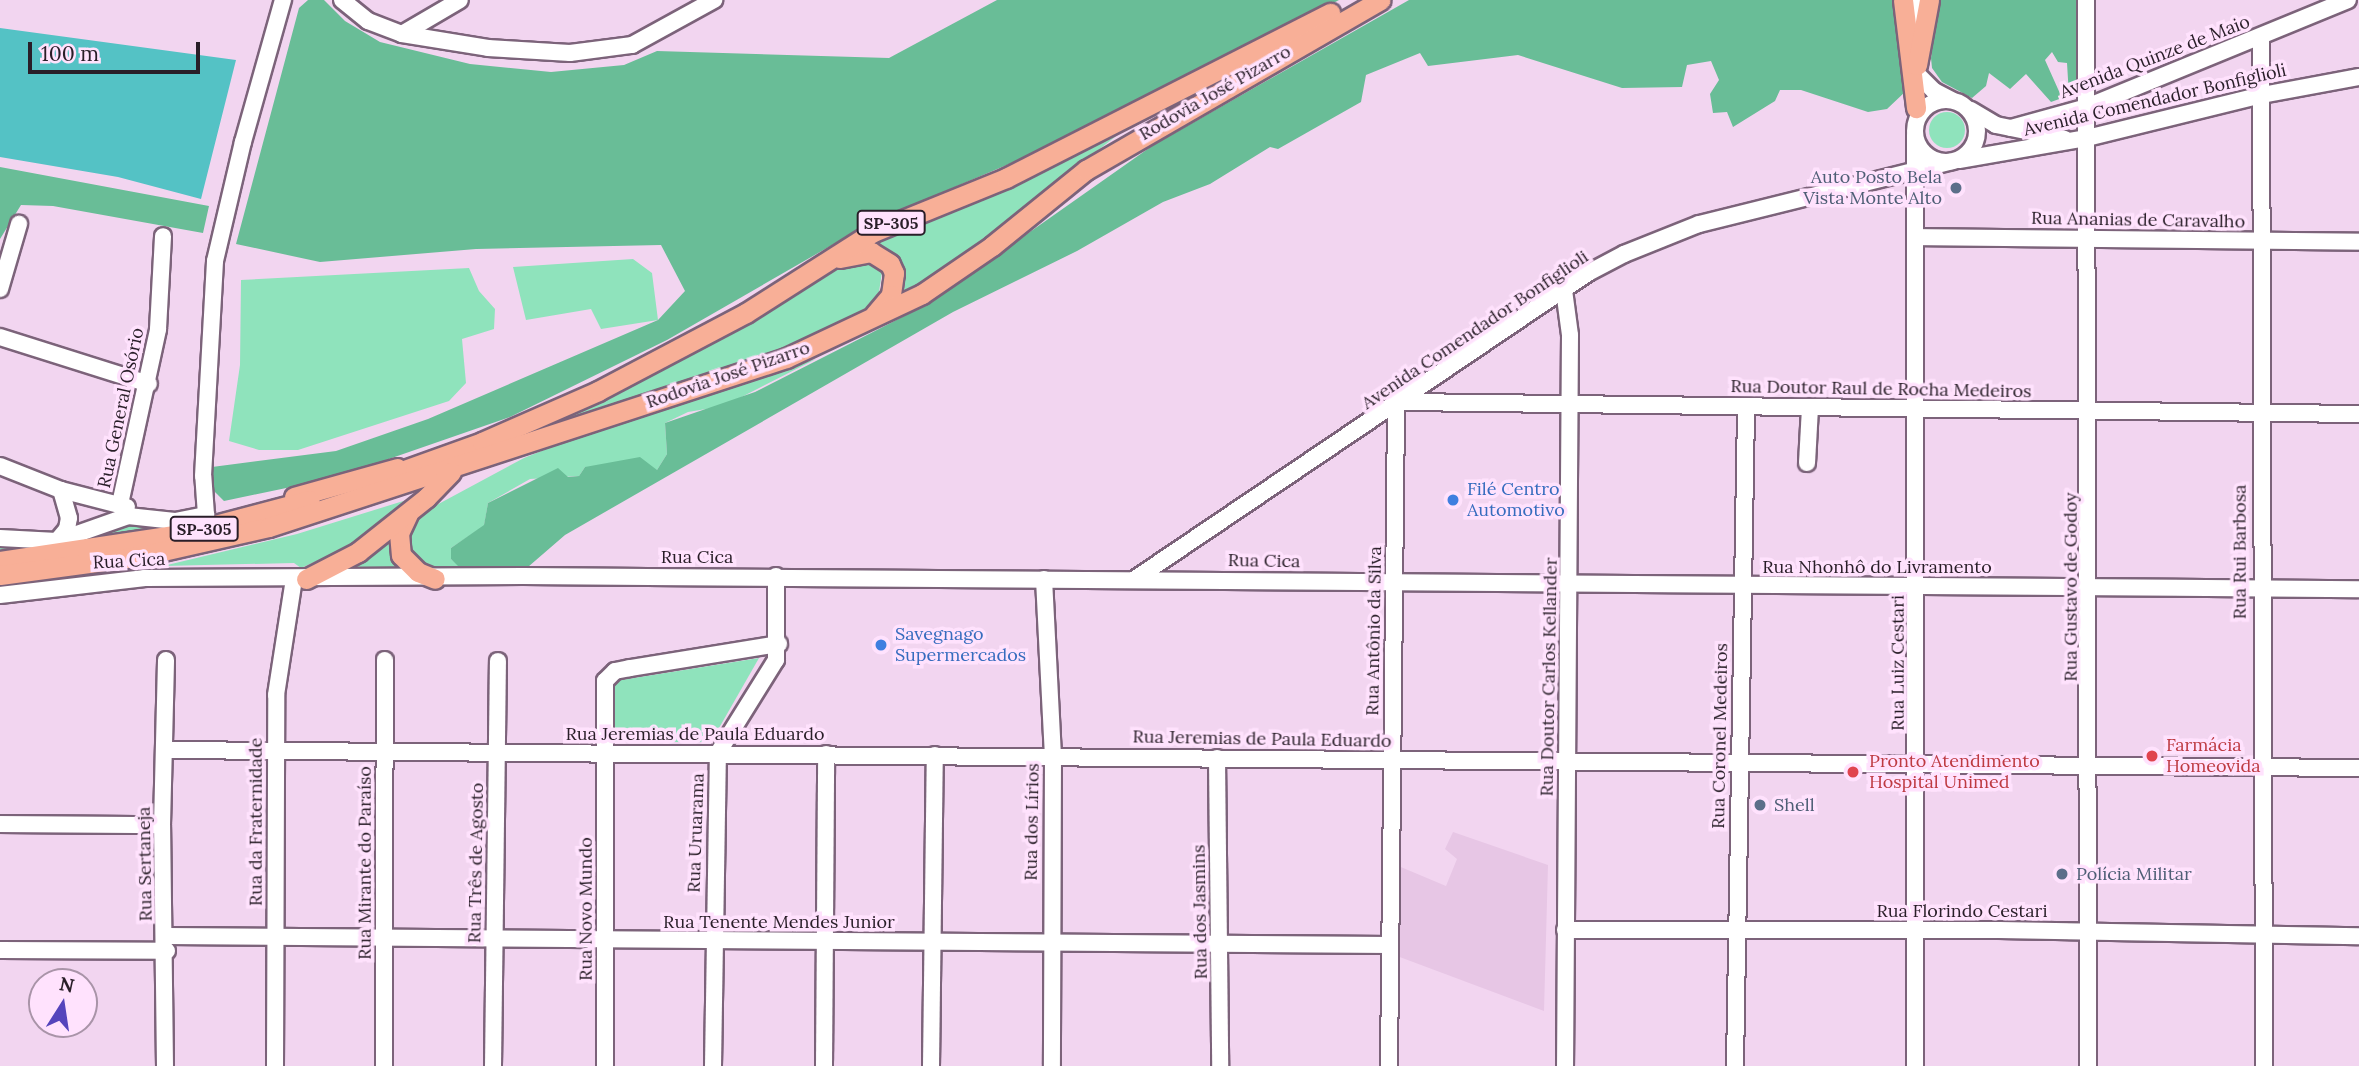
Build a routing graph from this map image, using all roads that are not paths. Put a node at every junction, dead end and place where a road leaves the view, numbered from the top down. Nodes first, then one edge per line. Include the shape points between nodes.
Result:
1 (283, 0) edge
2 (342, 0) edge
3 (460, 0) edge
4 (714, 0) edge
5 (1356, 0) edge
6 (1380, 0) edge
7 (1903, 0) edge
8 (1916, 0) edge
9 (1929, 0) edge
10 (2086, 0) edge
11 (2348, 0) edge
12 (402, 34) junction
13 (2260, 37) junction
14 (1917, 70) junction
15 (2359, 77) edge
16 (2262, 94) junction
17 (1961, 104) junction
18 (2087, 107) junction
19 (1916, 123) junction
20 (2011, 128) junction
21 (2081, 140) junction
22 (1954, 161) junction
23 (1914, 170) junction
24 (19, 224) dead end
25 (163, 236) dead end
26 (1916, 237) junction
27 (2088, 239) junction
28 (2260, 241) junction
29 (2359, 242) edge
30 (814, 267) junction
31 (0, 289) edge
32 (1563, 290) junction
33 (863, 326) junction
34 (0, 337) edge
35 (149, 384) junction
36 (1400, 404) junction
37 (1569, 404) junction
38 (1746, 407) junction
39 (1810, 408) junction
40 (1916, 409) junction
41 (2090, 411) junction
42 (2258, 413) junction
43 (2359, 414) edge
44 (482, 442) junction
45 (1807, 463) dead end
46 (0, 466) edge
47 (463, 466) junction
48 (61, 489) junction
49 (412, 509) junction
50 (119, 512) junction
51 (206, 515) junction
52 (0, 538) edge
53 (1190, 544) junction
54 (59, 547) junction
55 (0, 561) edge
56 (0, 575) edge
57 (776, 576) junction
58 (300, 579) junction
59 (435, 579) junction
60 (1044, 579) junction
61 (1135, 579) junction
62 (1156, 579) junction
63 (1395, 582) junction
64 (1570, 584) junction
65 (1742, 586) junction
66 (1918, 587) junction
67 (2090, 588) junction
68 (2260, 588) junction
69 (2359, 589) edge
70 (0, 595) edge
71 (779, 644) junction
72 (166, 660) dead end
73 (385, 660) dead end
74 (498, 661) dead end
75 (274, 749) junction
76 (164, 750) junction
77 (385, 750) junction
78 (496, 752) junction
79 (604, 752) junction
80 (718, 753) junction
81 (825, 754) junction
82 (935, 755) junction
83 (1053, 756) junction
84 (1217, 758) junction
85 (1391, 759) junction
86 (1568, 761) junction
87 (1740, 762) junction
88 (1916, 764) junction
89 (2090, 766) junction
90 (2261, 767) junction
91 (2359, 768) edge
92 (0, 824) edge
93 (162, 825) junction
94 (1565, 930) junction
95 (1735, 930) junction
96 (1915, 930) junction
97 (2086, 931) junction
98 (2261, 933) junction
99 (2359, 936) edge
100 (276, 939) junction
101 (712, 940) junction
102 (384, 941) junction
103 (605, 941) junction
104 (494, 942) junction
105 (823, 942) junction
106 (931, 942) junction
107 (1050, 942) junction
108 (167, 944) junction
109 (1220, 944) junction
110 (1390, 944) junction
111 (0, 950) edge
112 (166, 1066) edge
113 (275, 1066) edge
114 (384, 1066) edge
115 (493, 1066) edge
116 (606, 1066) edge
117 (713, 1066) edge
118 (824, 1066) edge
119 (930, 1066) edge
120 (1052, 1066) edge
121 (1220, 1066) edge
122 (1389, 1066) edge
123 (1564, 1066) edge
124 (1735, 1066) edge
125 (1915, 1066) edge
126 (2088, 1066) edge
127 (2264, 1066) edge

1 - 51 street via 215,261 203,476
2 - 12 street via 368,21
3 - 12 street
4 - 12 street via 632,46 608,50 530,53
5 - 30 main road, Rodovia José Pizarro / SP-305 via 1006,178 873,232
6 - 33 main road, Rodovia José Pizarro via 1123,146 992,246 922,294
7 - 19 main road
8 - 14 street, Rua Luiz Cestari
9 - 14 main road
10 - 18 street, Rua Gustavo de Godoy
11 - 13 street, Avenida Quinze de Maio
13 - 16 street, Rua Rui Barbosa
13 - 18 street, Avenida Quinze de Maio
14 - 17 street via 1934,91
14 - 19 street, Rua Luiz Cestari
15 - 16 street, Avenida Comendador Bonfiglioli
16 - 21 street, Avenida Comendador Bonfiglioli
16 - 28 street, Rua Rui Barbosa
17 - 19 street via 1931,104
17 - 20 street via 1996,125
17 - 22 street via 1976,120 1977,138
18 - 20 street, Avenida Quinze de Maio
18 - 21 street, Rua Gustavo de Godoy
19 - 22 street via 1923,152
19 - 23 street, Rua Luiz Cestari
20 - 21 street
21 - 22 street, Avenida Comendador Bonfiglioli
21 - 27 street, Rua Gustavo de Godoy
22 - 23 street, Avenida Comendador Bonfiglioli
23 - 26 street, Rua Luiz Cestari
23 - 32 street, Avenida Comendador Bonfiglioli via 1699,224 1625,254
24 - 31 street
25 - 35 street, Rua General Osório via 158,329
26 - 27 street, Rua Ananias de Caravalho
26 - 40 street, Rua Luiz Cestari
27 - 28 street, Rua Ananias de Caravalho
27 - 41 street, Rua Gustavo de Godoy
28 - 29 street, Rua Ananias de Caravalho
28 - 42 street, Rua Rui Barbosa
30 - 33 main road via 862,252 881,256 890,264 894,273 891,295
30 - 44 main road, Rodovia José Pizarro / SP-305 via 746,313 628,376
32 - 36 street, Avenida Comendador Bonfiglioli
32 - 37 street, Rua Doutor Carlos Kellander via 1570,335
33 - 47 main road, Rodovia José Pizarro via 786,358
34 - 35 street
35 - 50 street, Rua General Osório
36 - 37 street, Rua Doutor Raul de Rocha Medeiros
36 - 53 street, Avenida Comendador Bonfiglioli
36 - 63 street, Rua Antônio da Silva
37 - 38 street, Rua Doutor Raul de Rocha Medeiros
37 - 64 street, Rua Doutor Carlos Kellander
38 - 39 street, Rua Doutor Raul de Rocha Medeiros
38 - 65 street, Rua Coronel Medeiros
39 - 40 street, Rua Doutor Raul de Rocha Medeiros
39 - 45 street
40 - 41 street, Rua Doutor Raul de Rocha Medeiros
40 - 66 street, Rua Luiz Cestari
41 - 42 street, Rua Doutor Raul de Rocha Medeiros
41 - 67 street, Rua Gustavo de Godoy
42 - 43 street, Rua Doutor Raul de Rocha Medeiros
42 - 68 street, Rua Rui Barbosa
44 - 51 main road via 327,489
44 - 54 main road, Rodovia José Pizarro / SP-305 via 240,520
46 - 48 street
47 - 49 main road
47 - 56 main road, Rodovia José Pizarro via 197,545
48 - 50 street
48 - 54 street via 69,517
49 - 58 main road via 358,552
49 - 59 main road via 399,533 401,555 418,572
50 - 51 street via 175,521
50 - 54 street
52 - 54 street
53 - 61 street, Avenida Comendador Bonfiglioli
53 - 62 street via 1157,570
54 - 55 main road, Rodovia José Pizarro
57 - 59 street, Rua Cica
57 - 60 street, Rua Cica
57 - 71 street, Rua Uruarama
58 - 59 street, Rua Cica
58 - 70 street, Rua Cica via 145,578
58 - 75 street, Rua da Fraternidade via 280,647
60 - 61 street, Rua Cica
60 - 83 street, Rua dos Lírios
61 - 62 street, Rua Cica
62 - 63 street, Rua Cica
63 - 64 street, Rua Nhonhô do Livramento
63 - 85 street, Rua Antônio da Silva
64 - 65 street, Rua Nhonhô do Livramento
64 - 86 street, Rua Doutor Carlos Kellander
65 - 66 street, Rua Nhonhô do Livramento
65 - 87 street, Rua Coronel Medeiros
66 - 67 street, Rua Nhonhô do Livramento
66 - 88 street, Rua Luiz Cestari
67 - 68 street, Rua Nhonhô do Livramento
67 - 89 street, Rua Gustavo de Godoy
68 - 69 street, Rua Nhonhô do Livramento
68 - 90 street, Rua Rui Barbosa
71 - 79 street, Rua Novo Mundo via 615,671 603,688
71 - 80 street, Rua Uruarama via 772,666
72 - 76 street, Rua Sertaneja
73 - 77 street, Rua Mirante do Paraíso
74 - 78 street, Rua Três de Agosto
75 - 76 street, Rua Jeremias de Paula Eduardo
75 - 77 street, Rua Jeremias de Paula Eduardo
75 - 100 street, Rua da Fraternidade
76 - 93 street, Rua Sertaneja
77 - 78 street, Rua Jeremias de Paula Eduardo
77 - 102 street, Rua Mirante do Paraíso
78 - 79 street, Rua Jeremias de Paula Eduardo
78 - 104 street, Rua Três de Agosto
79 - 80 street, Rua Jeremias de Paula Eduardo
79 - 103 street, Rua Novo Mundo
80 - 81 street, Rua Jeremias de Paula Eduardo
80 - 101 street, Rua Uruarama
81 - 82 street, Rua Jeremias de Paula Eduardo
81 - 105 street
82 - 83 street, Rua Jeremias de Paula Eduardo
82 - 106 street
83 - 84 street, Rua Jeremias de Paula Eduardo
83 - 107 street, Rua dos Lírios
84 - 85 street, Rua Jeremias de Paula Eduardo
84 - 109 street, Rua dos Jasmins
85 - 86 street, Rua Jeremias de Paula Eduardo
85 - 110 street, Rua Antônio da Silva
86 - 87 street, Rua Jeremias de Paula Eduardo
86 - 94 street, Rua Doutor Carlos Kellander
87 - 88 street, Rua Jeremias de Paula Eduardo
87 - 95 street, Rua Coronel Medeiros
88 - 89 street, Rua Jeremias de Paula Eduardo
88 - 96 street, Rua Luiz Cestari
89 - 90 street, Rua Jeremias de Paula Eduardo
89 - 97 street, Rua Gustavo de Godoy
90 - 91 street, Rua Jeremias de Paula Eduardo
90 - 98 street, Rua Rui Barbosa
92 - 93 street
93 - 108 street, Rua Sertaneja
94 - 95 street, Rua Florindo Cestari
94 - 123 street, Rua Doutor Carlos Kellander
95 - 96 street, Rua Florindo Cestari
95 - 124 street, Rua Coronel Medeiros
96 - 97 street, Rua Florindo Cestari
96 - 125 street, Rua Luiz Cestari
97 - 98 street, Rua Florindo Cestari
97 - 126 street, Rua Gustavo de Godoy
98 - 99 street, Rua Florindo Cestari
98 - 127 street, Rua Rui Barbosa
100 - 102 street, Rua Tenente Mendes Junior
100 - 108 street, Rua Tenente Mendes Junior
100 - 113 street, Rua da Fraternidade
101 - 103 street, Rua Tenente Mendes Junior
101 - 105 street, Rua Tenente Mendes Junior
101 - 117 street, Rua Uruarama
102 - 104 street, Rua Tenente Mendes Junior
102 - 114 street, Rua Mirante do Paraíso
103 - 104 street, Rua Tenente Mendes Junior
103 - 116 street, Rua Novo Mundo
104 - 115 street, Rua Três de Agosto
105 - 106 street, Rua Tenente Mendes Junior
105 - 118 street
106 - 107 street, Rua Tenente Mendes Junior
106 - 119 street
107 - 109 street, Rua Tenente Mendes Junior
107 - 120 street, Rua dos Lírios
108 - 111 street, Rua Tenente Mendes Junior
108 - 112 street, Rua Sertaneja
109 - 110 street, Rua Tenente Mendes Junior
109 - 121 street, Rua dos Jasmins
110 - 122 street, Rua Antônio da Silva

